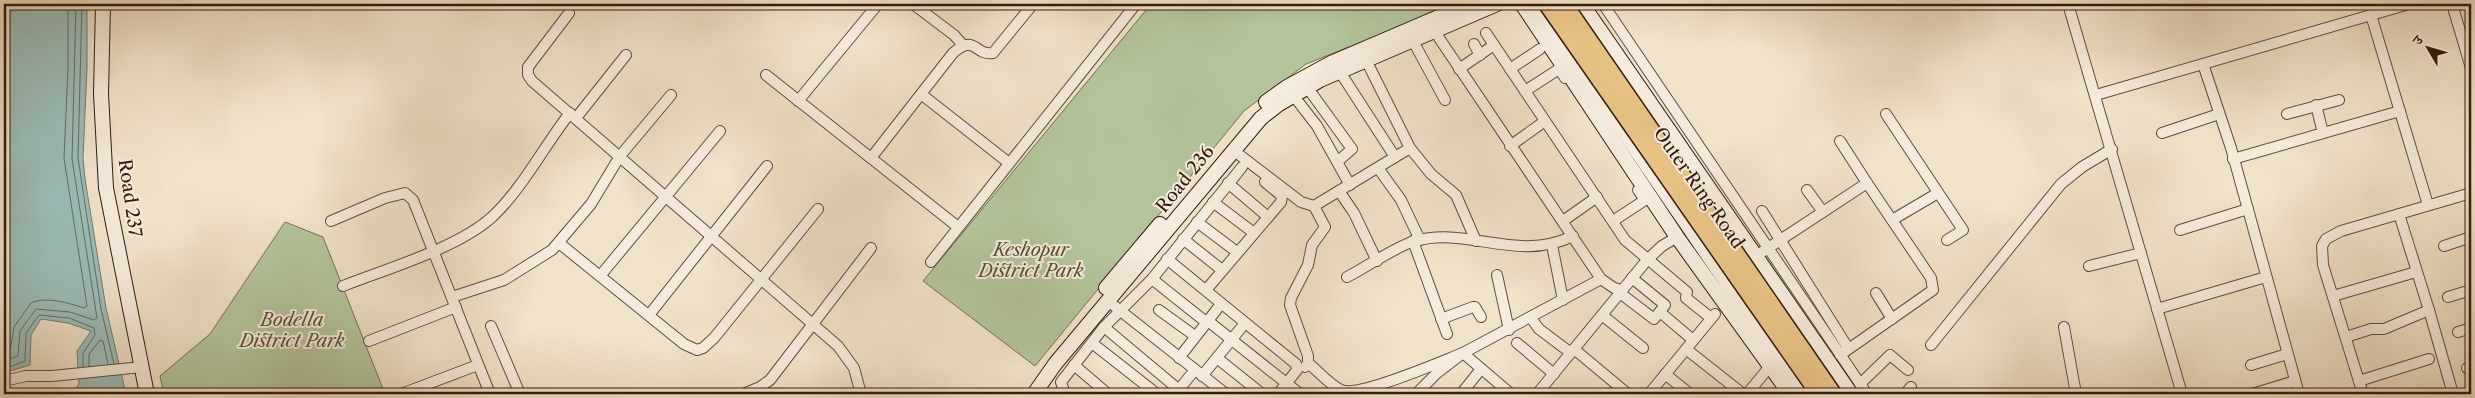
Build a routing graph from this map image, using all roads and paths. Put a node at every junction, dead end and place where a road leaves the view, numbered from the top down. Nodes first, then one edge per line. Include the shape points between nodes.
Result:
1 (103, 4) edge
2 (878, 4) edge
3 (913, 4) edge
4 (1033, 4) edge
5 (1136, 4) edge
6 (1469, 4) edge
7 (1497, 4) edge
8 (1522, 4) edge
9 (1536, 4) edge
10 (1547, 4) edge
11 (1564, 4) edge
12 (1582, 4) edge
13 (1603, 4) edge
14 (2068, 4) edge
15 (2409, 4) edge
16 (2452, 4) edge
17 (569, 12) dead end
18 (2371, 15) junction
19 (1432, 27) junction
20 (1486, 33) dead end
21 (1411, 42) junction
22 (1474, 44) dead end
23 (963, 45) junction
24 (1494, 45) junction
25 (1540, 49) dead end
26 (626, 55) dead end
27 (1480, 55) junction
28 (1367, 62) junction
29 (1622, 64) junction
30 (2203, 64) junction
31 (1338, 66) junction
32 (2471, 68) edge
33 (1459, 69) junction
34 (1510, 69) junction
35 (766, 75) dead end
36 (1592, 83) junction
37 (1307, 87) junction
38 (1525, 91) junction
39 (921, 94) junction
40 (670, 95) dead end
41 (1293, 95) junction
42 (2096, 95) junction
43 (1445, 100) dead end
44 (2339, 100) dead end
45 (798, 101) junction
46 (2316, 106) junction
47 (2400, 111) junction
48 (1886, 114) dead end
49 (2218, 114) junction
50 (2287, 114) dead end
51 (573, 115) junction
52 (2351, 120) dead end
53 (1545, 121) junction
54 (2322, 130) junction
55 (720, 131) dead end
56 (2162, 133) dead end
57 (2291, 136) dead end
58 (1840, 142) dead end
59 (1510, 146) junction
60 (1410, 148) junction
61 (2112, 149) junction
62 (1231, 152) junction
63 (620, 156) junction
64 (1395, 157) junction
65 (870, 158) junction
66 (2234, 158) junction
67 (1338, 161) junction
68 (1008, 163) junction
69 (767, 166) dead end
70 (1242, 166) junction
71 (1378, 168) junction
72 (1228, 183) junction
73 (1867, 183) junction
74 (1350, 184) junction
75 (1807, 190) dead end
76 (1339, 191) junction
77 (1938, 193) junction
78 (2471, 193) edge
79 (666, 196) junction
80 (1597, 197) junction
81 (1213, 202) junction
82 (1314, 206) junction
83 (2428, 206) junction
84 (818, 209) dead end
85 (2248, 209) junction
86 (1762, 211) dead end
87 (1823, 212) junction
88 (2398, 214) junction
89 (1268, 217) junction
90 (1892, 220) junction
91 (331, 221) dead end
92 (1613, 221) junction
93 (1197, 222) junction
94 (1563, 222) junction
95 (958, 227) junction
96 (2180, 230) dead end
97 (1254, 233) junction
98 (712, 236) junction
99 (1573, 236) junction
100 (1678, 237) junction
101 (2471, 237) edge
102 (1183, 239) junction
103 (1416, 240) junction
104 (1476, 240) junction
105 (1947, 240) dead end
106 (1780, 241) junction
107 (559, 243) junction
108 (1552, 244) junction
109 (2444, 246) dead end
110 (871, 248) dead end
111 (434, 250) junction
112 (1237, 252) junction
113 (1762, 252) junction
114 (2141, 253) junction
115 (1167, 259) junction
116 (1647, 260) junction
117 (1377, 261) junction
118 (931, 262) dead end
119 (2089, 266) dead end
120 (1222, 270) junction
121 (2416, 272) junction
122 (1497, 275) dead end
123 (600, 276) junction
124 (1347, 277) dead end
125 (2266, 277) junction
126 (760, 278) junction
127 (1152, 278) junction
128 (1632, 278) junction
129 (1601, 279) junction
130 (343, 286) dead end
131 (1206, 290) junction
132 (2471, 290) edge
133 (1621, 292) junction
134 (1876, 293) dead end
135 (2334, 296) junction
136 (2448, 297) dead end
137 (1562, 300) junction
138 (1108, 301) junction
139 (454, 302) junction
140 (1221, 304) junction
141 (2157, 309) junction
142 (1159, 310) dead end
143 (2429, 310) junction
144 (1121, 312) junction
145 (1660, 312) junction
146 (1602, 315) junction
147 (649, 316) junction
148 (1481, 317) dead end
149 (1530, 318) junction
150 (1441, 319) junction
151 (1892, 319) junction
152 (1207, 322) junction
153 (812, 323) junction
154 (1245, 323) junction
155 (491, 326) dead end
156 (2064, 327) dead end
157 (1104, 328) junction
158 (2471, 328) edge
159 (1510, 330) junction
160 (2458, 332) dead end
161 (1447, 334) dead end
162 (1195, 336) junction
163 (2346, 337) junction
164 (1231, 340) junction
165 (1693, 340) junction
166 (369, 341) dead end
167 (1092, 343) junction
168 (1517, 344) dead end
169 (1931, 345) dead end
170 (1643, 348) dead end
171 (1686, 349) junction
172 (1573, 351) junction
173 (1844, 351) junction
174 (1463, 353) junction
175 (2287, 354) junction
176 (1179, 358) junction
177 (1217, 358) junction
178 (2429, 359) dead end
179 (1308, 363) junction
180 (478, 365) junction
181 (1771, 365) junction
182 (2251, 365) dead end
183 (1074, 366) junction
184 (142, 367) junction
185 (1481, 369) junction
186 (1297, 370) junction
187 (1908, 370) dead end
188 (1198, 373) junction
189 (1554, 374) junction
190 (1665, 374) junction
191 (4, 381) edge
192 (2295, 381) junction
193 (2359, 381) junction
194 (1286, 383) junction
195 (1856, 389) edge
196 (1177, 392) edge
197 (147, 394) edge
198 (401, 394) edge
199 (490, 394) edge
200 (520, 394) edge
201 (744, 394) edge
202 (861, 394) edge
203 (1027, 394) edge
204 (1034, 394) edge
205 (1065, 394) edge
206 (1108, 394) edge
207 (1157, 394) edge
208 (1226, 394) edge
209 (1262, 394) edge
210 (1278, 394) edge
211 (1300, 394) edge
212 (1416, 394) edge
213 (1461, 394) edge
214 (1511, 394) edge
215 (1537, 394) edge
216 (1628, 394) edge
217 (1649, 394) edge
218 (1690, 394) edge
219 (1743, 394) edge
220 (1747, 394) edge
221 (1790, 394) edge
222 (1803, 394) edge
223 (1819, 394) edge
224 (1833, 394) edge
225 (1867, 394) edge
226 (2076, 394) edge
227 (2182, 394) edge
228 (2252, 394) edge
229 (2299, 394) edge
230 (2363, 394) edge
231 (2453, 394) edge

1 - 184 street, Road 237 via 101,94 106,188
2 - 45 street
3 - 23 street
4 - 23 street via 993,53 988,54 973,45
5 - 68 street
6 - 19 street
7 - 19 street
8 - 100 street
9 - 36 street, Outer Ring Road
10 - 223 main road, Outer Ring Road, bridge
11 - 224 main road, Outer Ring Road, bridge
12 - 29 street, Outer Ring Road
13 - 113 street
14 - 42 street
15 - 18 street
16 - 32 street
17 - 51 street via 528,67 528,75
18 - 30 street
18 - 47 street
19 - 21 street, Road 236
19 - 31 street
19 - 33 street
20 - 24 street
21 - 28 street, Road 236
21 - 43 street
22 - 27 street
23 - 39 street
24 - 27 street
24 - 34 street
25 - 34 street
26 - 51 street
27 - 33 street
28 - 31 street, Road 236
28 - 60 street
29 - 36 street
29 - 113 street, Outer Ring Road
30 - 42 street
30 - 49 street
31 - 37 street, Road 236
31 - 64 street
31 - 203 street via 1287,87 1259,108 1036,376
33 - 59 street
34 - 38 street
35 - 45 street
36 - 222 street, Outer Ring Road
37 - 41 street, Road 236
37 - 67 street via 1352,150
38 - 53 street
38 - 92 street via 1559,69 1645,200
39 - 65 street
39 - 68 street
40 - 63 street
41 - 62 street, Road 236 via 1261,118
41 - 67 street
42 - 61 street
44 - 46 street
45 - 65 street
46 - 50 street
46 - 54 street
47 - 54 street
47 - 83 street
48 - 77 street
49 - 56 street
49 - 66 street
51 - 63 street
51 - 111 street via 492,218
52 - 54 street
53 - 59 street
53 - 80 street
54 - 57 street
54 - 66 street
55 - 79 street
58 - 73 street
59 - 94 street
60 - 64 street
60 - 104 street via 1431,174 1456,195
61 - 114 street
61 - 169 street via 2061,184
62 - 70 street
62 - 82 street via 1301,202
62 - 138 street, Road 236
63 - 79 street
63 - 107 street via 591,204
64 - 71 street
65 - 95 street
66 - 85 street
67 - 74 street
68 - 95 street
69 - 98 street
70 - 72 street
70 - 89 street via 1282,196
71 - 74 street
71 - 103 street via 1401,200
72 - 81 street
72 - 89 street
73 - 87 street
73 - 90 street
74 - 76 street
75 - 87 street
76 - 82 street
76 - 117 street via 1354,213
77 - 90 street
77 - 105 street via 1963,230
78 - 83 street
79 - 98 street
79 - 123 street
80 - 92 street
80 - 94 street
81 - 93 street
81 - 97 street
82 - 179 street via 1325,227 1310,250 1308,265 1292,292 1290,305
83 - 88 street
84 - 126 street
85 - 96 street
85 - 125 street
86 - 106 street
87 - 106 street
88 - 121 street
88 - 135 street via 2341,231 2326,240 2322,246 2323,265
89 - 97 street
90 - 151 street via 1933,284 1928,295
91 - 111 street via 405,193 413,200
92 - 116 street via 1625,240
93 - 102 street
93 - 112 street
94 - 99 street
95 - 118 street
97 - 112 street
98 - 126 street
98 - 147 street
99 - 108 street
99 - 129 street
100 - 116 street
100 - 181 street
101 - 109 street
102 - 115 street
102 - 120 street
103 - 104 street
103 - 117 street
103 - 150 street
104 - 108 street via 1506,246
106 - 113 street
106 - 173 street
107 - 123 street
107 - 139 street via 522,271
108 - 137 street
110 - 153 street
111 - 130 street
111 - 139 street
112 - 120 street
113 - 173 street
113 - 195 street, Outer Ring Road
114 - 119 street
114 - 141 street
115 - 127 street
115 - 131 street
116 - 128 street
116 - 165 street via 1687,292 1686,298 1713,316
117 - 124 street
120 - 131 street
121 - 135 street
121 - 143 street
122 - 159 street
123 - 147 street
125 - 141 street
125 - 175 street
126 - 147 street via 704,348 697,350 684,344
126 - 153 street
127 - 144 street
127 - 152 street
128 - 133 street
128 - 145 street via 1665,305
129 - 133 street
129 - 137 street
131 - 140 street
132 - 136 street
133 - 145 street via 1654,319
133 - 146 street
134 - 151 street
135 - 163 street
137 - 149 street
138 - 144 street
138 - 204 street, Road 236
139 - 166 street
139 - 180 street
140 - 152 street
140 - 154 street
141 - 227 street
142 - 162 street
143 - 163 street via 2396,325
143 - 231 street
144 - 157 street
144 - 176 street
145 - 165 street
146 - 170 street
146 - 172 street
148 - 150 street via 1476,307 1472,307
149 - 159 street
149 - 172 street via 1539,329
150 - 161 street
151 - 173 street
152 - 162 street
152 - 164 street
153 - 201 street via 770,380
153 - 202 street via 847,356
154 - 164 street
154 - 186 street via 1296,364
155 - 200 street
156 - 226 street
157 - 167 street
157 - 196 street
158 - 160 street
159 - 174 street
162 - 176 street
163 - 193 street
164 - 177 street
164 - 194 street
165 - 171 street
167 - 183 street
167 - 207 street
168 - 189 street
171 - 190 street
171 - 219 street
172 - 189 street
172 - 216 street
173 - 195 street
174 - 179 street via 1376,386 1350,392 1342,390
174 - 185 street
174 - 212 street
175 - 182 street
175 - 192 street
176 - 188 street
177 - 188 street
177 - 209 street
178 - 193 street
179 - 186 street
180 - 198 street
180 - 199 street
181 - 220 street
181 - 221 street
183 - 205 street via 1061,382
183 - 206 street
184 - 191 street via 26,376
184 - 197 street, Road 237
185 - 213 street
185 - 214 street
186 - 194 street
187 - 195 street via 1890,355
188 - 196 street
188 - 208 street
189 - 215 street
190 - 217 street
190 - 218 street
192 - 228 street
192 - 229 street
193 - 230 street
194 - 210 street
194 - 211 street
195 - 225 street

